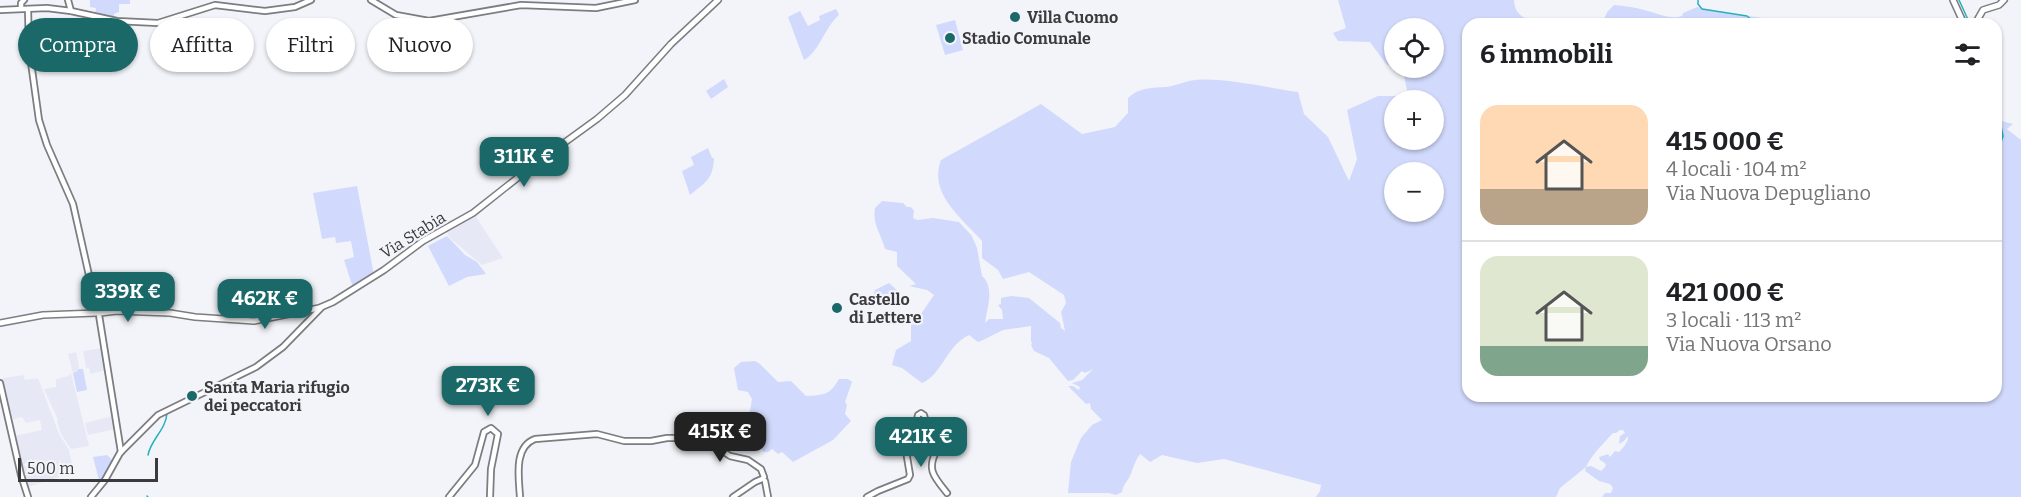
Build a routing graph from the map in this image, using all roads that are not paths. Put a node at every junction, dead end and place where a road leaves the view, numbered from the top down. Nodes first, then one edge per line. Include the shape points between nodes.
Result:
1 (24, 0) edge
2 (30, 0) edge
3 (69, 0) edge
4 (310, 0) edge
5 (371, 0) edge
6 (635, 0) edge
7 (718, 0) edge
8 (1953, 0) edge
9 (2004, 0) edge
10 (21, 8) junction
11 (35, 8) junction
12 (28, 9) junction
13 (0, 10) edge
14 (69, 10) junction
15 (1961, 18) edge
16 (1978, 18) edge
17 (321, 308) junction
18 (98, 313) junction
19 (0, 323) edge
20 (0, 383) edge
21 (121, 452) junction
22 (764, 479) junction
23 (947, 493) dead end
24 (28, 497) edge
25 (91, 497) edge
26 (449, 497) edge
27 (490, 497) edge
28 (520, 497) edge
29 (733, 497) edge
30 (768, 497) edge
31 (867, 497) edge

1 - 10 street
2 - 11 street
3 - 14 street
4 - 14 street via 290,8 265,11 215,5 158,22 117,21
5 - 6 street via 396,15 429,21 521,5 596,8
7 - 17 main road, Via Stabia via 625,95 589,125 473,213
8 - 15 main road
9 - 16 main road via 1983,10
10 - 12 street
10 - 13 street
11 - 12 street
11 - 14 street
12 - 18 street via 39,120 73,204
17 - 18 main road, Via Stabia via 254,321
17 - 21 street via 273,356 158,415
18 - 19 main road, Via Stabia via 43,315
18 - 21 street
20 - 24 street
21 - 25 street
22 - 28 street via 760,469 748,460 730,456 704,440 624,441 588,434 535,439 525,445 518,469
22 - 29 street
22 - 30 street
23 - 31 street via 931,468 937,450 921,413 907,448 908,479
26 - 27 street via 475,465 484,432 491,428 498,434 490,469

